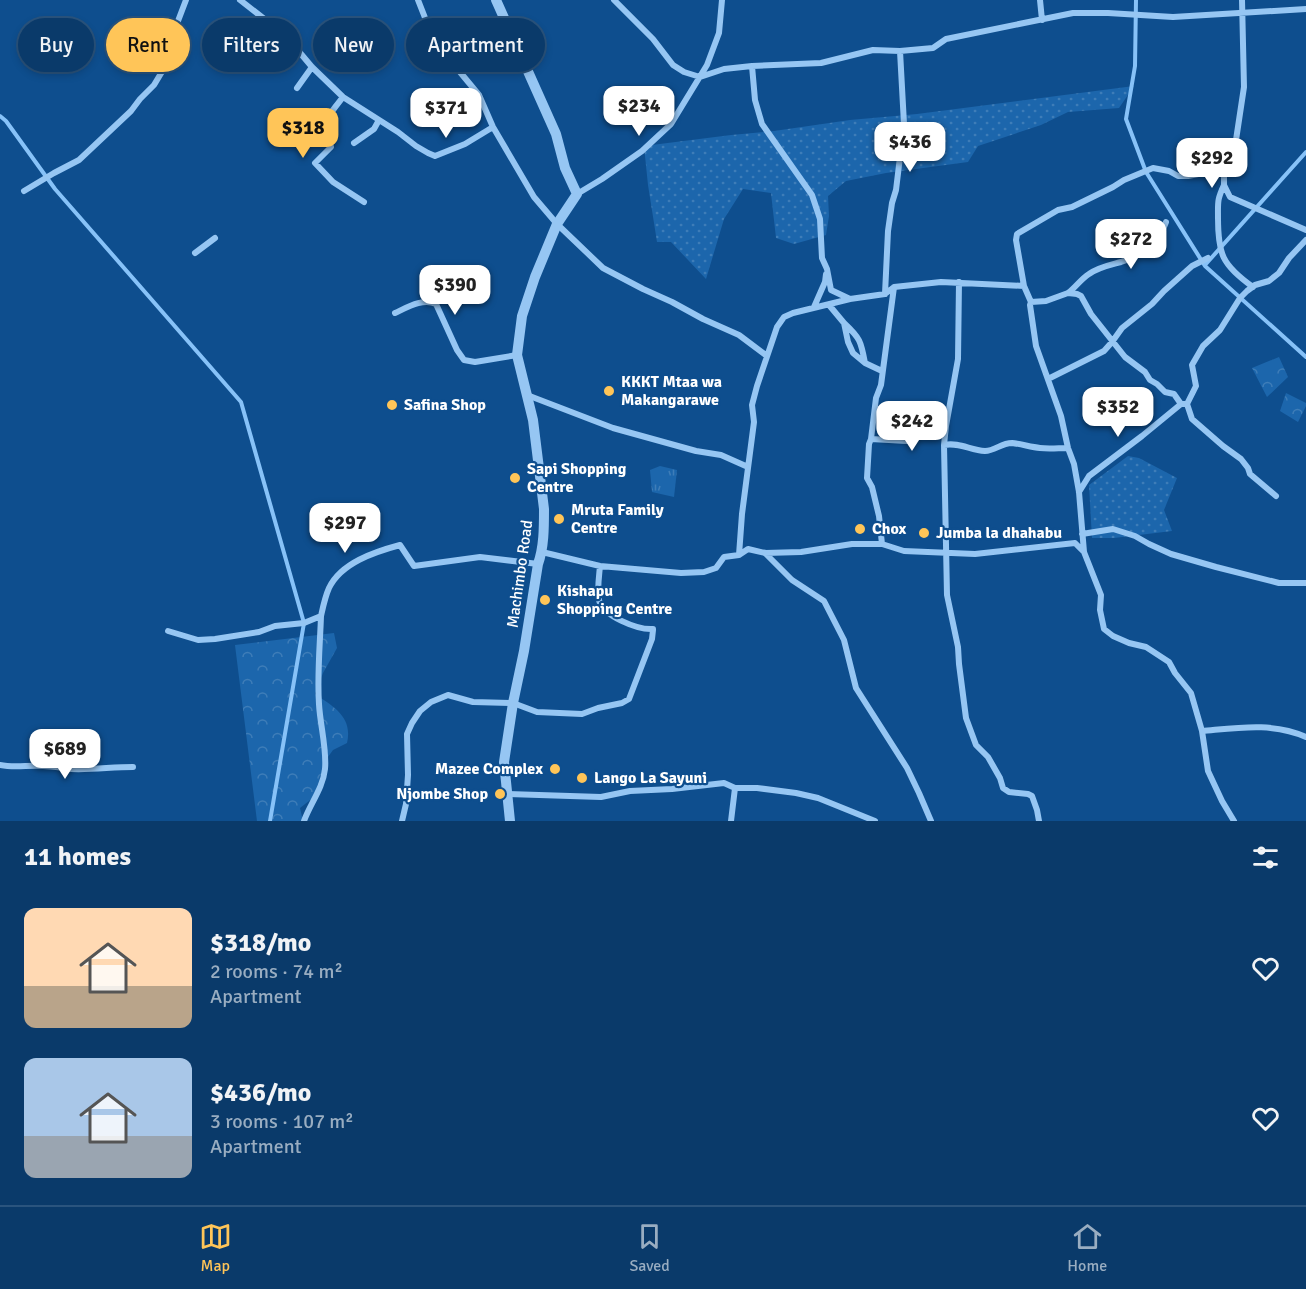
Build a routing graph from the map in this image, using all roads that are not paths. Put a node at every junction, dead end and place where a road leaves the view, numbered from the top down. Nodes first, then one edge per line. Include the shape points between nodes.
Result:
1 (186, 0) edge
2 (240, 0) edge
3 (418, 0) edge
4 (496, 0) edge
5 (614, 0) edge
6 (722, 0) edge
7 (1040, 0) edge
8 (1242, 0) edge
9 (1306, 9) edge
10 (1242, 12) junction
11 (1042, 20) junction
12 (900, 51) junction
13 (752, 66) junction
14 (312, 67) junction
15 (700, 77) junction
16 (297, 88) dead end
17 (343, 97) junction
18 (379, 120) junction
19 (493, 127) junction
20 (354, 143) dead end
21 (1224, 169) junction
22 (1224, 185) junction
23 (24, 191) dead end
24 (577, 194) junction
25 (364, 202) dead end
26 (1166, 222) dead end
27 (557, 224) junction
28 (1306, 230) edge
29 (215, 238) dead end
30 (1306, 240) edge
31 (195, 253) dead end
32 (1208, 258) dead end
33 (827, 269) junction
34 (959, 282) junction
35 (1024, 286) junction
36 (894, 287) junction
37 (1253, 287) junction
38 (1068, 293) junction
39 (885, 294) junction
40 (850, 299) junction
41 (1031, 302) junction
42 (829, 305) junction
43 (814, 307) junction
44 (395, 313) dead end
45 (844, 323) junction
46 (1112, 342) junction
47 (517, 355) junction
48 (767, 356) junction
49 (866, 363) junction
50 (882, 371) junction
51 (1048, 379) junction
52 (526, 394) junction
53 (1184, 404) junction
54 (946, 426) junction
55 (871, 439) junction
56 (944, 445) junction
57 (1068, 448) junction
58 (748, 467) junction
59 (1079, 492) junction
60 (1276, 496) dead end
61 (1082, 534) junction
62 (882, 544) junction
63 (542, 552) junction
64 (947, 552) junction
65 (1084, 552) junction
66 (765, 553) junction
67 (739, 555) junction
68 (537, 564) junction
69 (600, 566) junction
70 (1306, 583) edge
71 (321, 616) junction
72 (168, 631) dead end
73 (513, 703) junction
74 (1202, 731) junction
75 (1306, 737) edge
76 (0, 765) edge
77 (133, 767) dead end
78 (735, 788) junction
79 (506, 794) junction
80 (304, 821) edge
81 (402, 821) edge
82 (510, 821) edge
83 (731, 821) edge
84 (875, 821) edge
85 (931, 821) edge
86 (1039, 821) edge
87 (1234, 821) edge

1 - 23 street via 173,28 164,70 154,85 79,160
2 - 14 street via 285,35
3 - 19 street via 431,33 479,95
4 - 24 street via 556,134
5 - 15 street via 673,65
6 - 15 street, Machimbo Road via 718,33
7 - 11 street
8 - 10 street
9 - 10 street
10 - 11 street via 1173,17 1086,12
10 - 21 street via 1244,87 1236,140
11 - 12 street via 946,39 933,48
12 - 13 street via 873,50 820,63
12 - 39 street via 904,124 888,231
13 - 15 street
13 - 33 street via 762,124 812,195 820,219 822,258
14 - 16 street
14 - 17 street
15 - 24 street, Machimbo Road via 671,124 642,151
17 - 18 street
17 - 25 street via 322,132 331,147 315,163 333,182
18 - 19 street via 435,156
18 - 20 street via 374,129
19 - 27 street via 534,197
21 - 22 street
21 - 35 street via 1178,176 1153,168 1025,228 1016,240
22 - 28 street via 1230,197
22 - 37 street via 1217,200 1222,256
24 - 27 street, Machimbo Road
26 - 38 street via 1157,239 1137,254 1089,273
27 - 47 street, Machimbo Road via 522,316
27 - 48 street via 603,268 739,335
29 - 31 street
30 - 37 street via 1279,273
32 - 46 street via 1171,284
33 - 40 street via 831,290
33 - 43 street
34 - 35 street
34 - 36 street
34 - 54 street via 958,359
35 - 41 street
36 - 39 street
36 - 50 street
37 - 53 street via 1240,298 1220,330 1197,355 1192,365 1196,386
38 - 41 street
38 - 46 street via 1081,296
39 - 40 street
40 - 42 street
41 - 51 street via 1036,346
42 - 43 street
42 - 45 street
43 - 48 street via 784,318
44 - 47 street via 430,301 436,304 464,360 475,362
45 - 49 street via 861,342
45 - 49 street via 853,353
46 - 51 street via 1104,351
46 - 53 street via 1150,380
47 - 52 street, Machimbo Road
48 - 58 street via 752,405 754,422
49 - 50 street
50 - 55 street
51 - 57 street
52 - 58 street via 613,428 722,455
52 - 63 street, Machimbo Road via 544,509
53 - 59 street via 1089,476
53 - 60 street via 1192,419 1241,459 1250,474
54 - 55 street via 918,425 907,441
54 - 56 street
55 - 62 street via 867,478 879,516
56 - 57 street via 952,443 989,451 1013,443 1043,449
56 - 64 street
57 - 59 street
58 - 67 street
59 - 61 street
61 - 65 street
61 - 70 street via 1113,530 1216,567 1279,583
62 - 64 street via 904,551
62 - 66 street
63 - 68 street, Machimbo Road
63 - 69 street
64 - 65 street via 975,554 1075,543
64 - 86 street via 947,595 966,718 976,745 988,757 1003,788 1032,796
65 - 74 street via 1101,595 1104,628 1169,662 1191,693
66 - 67 street via 748,549
66 - 85 street via 792,580 824,601 844,640 856,688 907,768
67 - 69 street via 724,558 716,568 704,572
68 - 71 street via 480,557 414,566 400,546 383,550 338,575
68 - 73 street, Machimbo Road
69 - 73 street via 599,603 604,609 624,622 653,629 629,699 582,714 537,712
71 - 72 street via 304,623 215,639 198,640
71 - 80 street via 319,702 325,771
73 - 79 street, Machimbo Road via 504,762
73 - 81 street via 472,702 448,695 420,711 407,734 408,775
74 - 75 street via 1267,727
74 - 87 street via 1208,771
76 - 77 street
78 - 79 street via 724,783 601,797
78 - 83 street
78 - 84 street via 818,798
79 - 82 street, Machimbo Road

